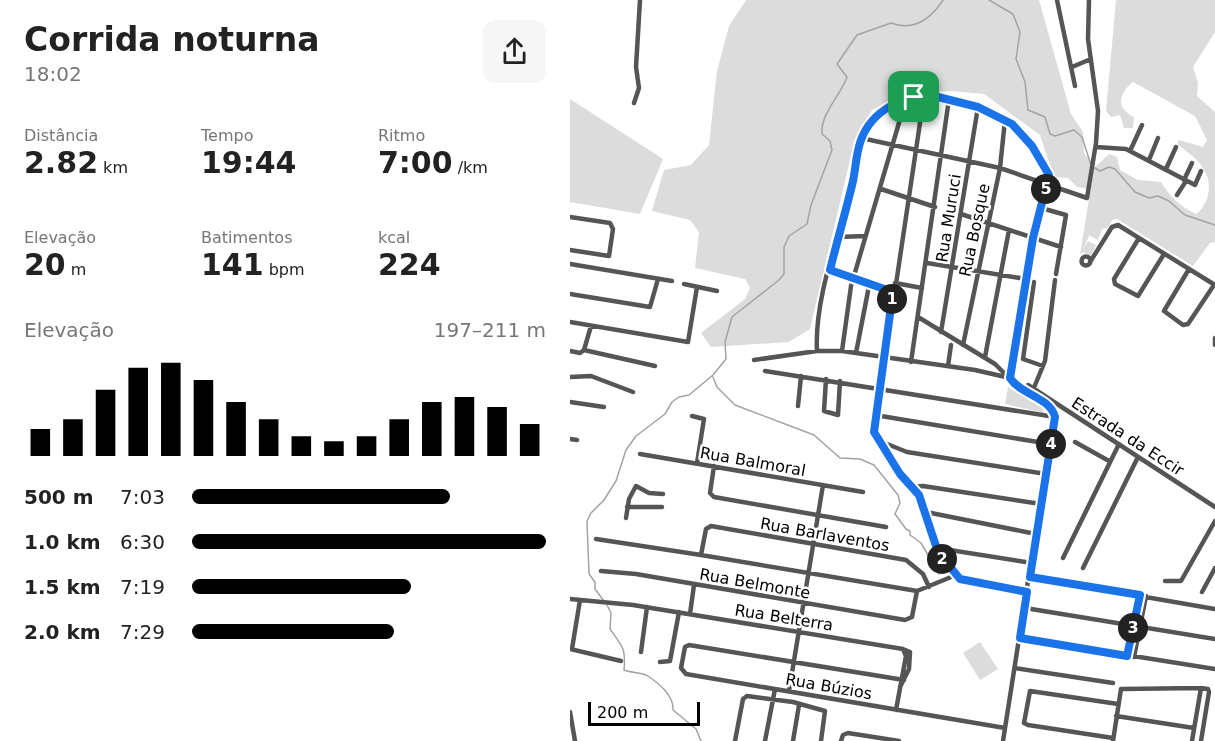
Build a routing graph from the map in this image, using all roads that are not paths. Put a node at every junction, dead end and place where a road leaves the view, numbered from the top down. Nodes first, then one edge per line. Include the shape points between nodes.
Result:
1 (640, 0) edge
2 (1057, 0) edge
3 (1089, 0) edge
4 (1091, 59) junction
5 (1072, 67) junction
6 (1075, 86) dead end
7 (924, 96) junction
8 (906, 99) junction
9 (949, 99) junction
10 (634, 103) dead end
11 (978, 107) junction
12 (1005, 120) junction
13 (1142, 125) dead end
14 (861, 138) junction
15 (1158, 138) dead end
16 (894, 144) junction
17 (1096, 147) junction
18 (1176, 147) dead end
19 (916, 148) junction
20 (1130, 151) junction
21 (942, 156) junction
22 (1149, 160) junction
23 (969, 162) junction
24 (1192, 163) dead end
25 (999, 168) junction
26 (1166, 169) junction
27 (1201, 171) dead end
28 (1185, 180) junction
29 (1047, 185) junction
30 (881, 189) junction
31 (1177, 195) dead end
32 (908, 198) junction
33 (935, 207) junction
34 (1041, 208) junction
35 (961, 214) junction
36 (570, 217) edge
37 (987, 223) junction
38 (1009, 230) junction
39 (867, 236) junction
40 (838, 237) junction
41 (1033, 238) junction
42 (1139, 238) junction
43 (1061, 247) junction
44 (570, 250) edge
45 (1164, 254) junction
46 (1090, 262) dead end
47 (927, 263) junction
48 (570, 264) edge
49 (952, 267) junction
50 (1189, 269) junction
51 (830, 270) junction
52 (978, 271) junction
53 (1002, 275) junction
54 (658, 279) junction
55 (1026, 279) junction
56 (853, 280) junction
57 (672, 281) dead end
58 (1034, 282) dead end
59 (895, 283) junction
60 (684, 284) dead end
61 (1215, 285) edge
62 (869, 286) junction
63 (697, 287) junction
64 (922, 288) junction
65 (717, 291) dead end
66 (893, 292) junction
67 (570, 294) edge
68 (918, 317) junction
69 (570, 322) edge
70 (591, 326) junction
71 (942, 332) junction
72 (1215, 338) edge
73 (951, 345) dead end
74 (963, 345) junction
75 (1214, 345) edge
76 (584, 350) junction
77 (570, 351) edge
78 (817, 351) junction
79 (842, 351) junction
80 (856, 353) junction
81 (985, 357) junction
82 (884, 358) junction
83 (754, 360) dead end
84 (911, 362) junction
85 (655, 366) dead end
86 (948, 366) junction
87 (1043, 366) junction
88 (765, 371) dead end
89 (801, 376) junction
90 (570, 377) edge
91 (1010, 378) junction
92 (826, 379) junction
93 (840, 381) junction
94 (1028, 385) dead end
95 (880, 387) junction
96 (1034, 389) junction
97 (633, 392) dead end
98 (1030, 395) junction
99 (570, 402) edge
100 (798, 406) dead end
101 (604, 407) dead end
102 (875, 415) junction
103 (692, 416) dead end
104 (1055, 417) junction
105 (875, 436) junction
106 (570, 439) edge
107 (577, 440) dead end
108 (1075, 442) dead end
109 (1050, 444) junction
110 (1119, 444) junction
111 (640, 454) dead end
112 (1138, 457) junction
113 (1109, 460) junction
114 (697, 463) junction
115 (714, 466) junction
116 (1046, 474) junction
117 (823, 485) junction
118 (913, 487) junction
119 (863, 492) dead end
120 (663, 494) dead end
121 (1041, 504) junction
122 (627, 507) junction
123 (662, 507) dead end
124 (1215, 507) edge
125 (926, 512) junction
126 (817, 514) junction
127 (626, 518) dead end
128 (1215, 521) edge
129 (886, 527) dead end
130 (1036, 534) junction
131 (596, 539) dead end
132 (813, 544) junction
133 (937, 548) junction
134 (701, 555) junction
135 (1063, 558) dead end
136 (1032, 563) junction
137 (1083, 568) dead end
138 (1215, 568) edge
139 (601, 571) dead end
140 (808, 574) junction
141 (956, 575) junction
142 (1030, 577) junction
143 (1165, 581) dead end
144 (694, 585) junction
145 (929, 587) junction
146 (917, 591) junction
147 (1027, 592) junction
148 (1202, 592) dead end
149 (1143, 596) junction
150 (570, 599) edge
151 (580, 600) junction
152 (803, 603) junction
153 (647, 607) junction
154 (1024, 608) junction
155 (1215, 609) edge
156 (679, 612) junction
157 (690, 614) junction
158 (1133, 627) junction
159 (1140, 628) junction
160 (570, 631) edge
161 (576, 632) junction
162 (798, 632) junction
163 (1020, 638) junction
164 (1215, 639) edge
165 (571, 649) edge
166 (640, 652) dead end
167 (1127, 656) junction
168 (1134, 657) junction
169 (621, 661) dead end
170 (663, 662) dead end
171 (793, 662) junction
172 (1015, 668) junction
173 (1215, 669) edge
174 (902, 680) junction
175 (1113, 683) dead end
176 (1201, 688) junction
177 (775, 689) junction
178 (789, 691) junction
179 (773, 699) junction
180 (1118, 704) junction
181 (799, 705) junction
182 (1206, 706) junction
183 (1215, 707) edge
184 (896, 710) junction
185 (570, 712) edge
186 (1116, 716) junction
187 (1005, 728) junction
188 (1194, 728) junction
189 (1113, 739) edge
190 (575, 741) edge
191 (735, 741) edge
192 (765, 741) edge
193 (793, 741) edge
194 (821, 741) edge
195 (841, 741) edge
196 (899, 741) edge
197 (1003, 741) edge
198 (1192, 741) edge
199 (1202, 741) edge

1 - 10 street via 636,67 639,88
2 - 5 street
3 - 4 street
4 - 5 street
4 - 17 street via 1098,111
5 - 6 street
7 - 8 street
7 - 9 street
7 - 19 street
8 - 14 street via 874,118
8 - 16 street
9 - 11 street
9 - 21 street
11 - 12 street
11 - 23 street, Rua Muruci
12 - 25 street, Rua Bosque
12 - 29 street via 1032,146 1048,171
13 - 20 street
14 - 16 street
14 - 40 street
15 - 22 street
16 - 19 street
16 - 30 street
17 - 20 street
17 - 29 street via 1090,194 1084,198
18 - 26 street
19 - 21 street
19 - 32 street
20 - 22 street
21 - 23 street
21 - 33 street
22 - 26 street
23 - 25 street
23 - 35 street, Rua Muruci
24 - 28 street
25 - 29 street
25 - 37 street, Rua Bosque
26 - 28 street
27 - 28 street via 1195,185
28 - 31 street
29 - 34 street
30 - 32 street
30 - 39 street
32 - 33 street
32 - 59 street
33 - 47 street
34 - 41 street
34 - 43 street via 1066,215
35 - 37 street
35 - 49 street, Rua Muruci
36 - 44 street via 612,224 610,255
37 - 38 street
37 - 52 street, Rua Bosque
38 - 41 street
38 - 53 street
39 - 40 street
39 - 56 street
40 - 51 street
41 - 43 street
41 - 55 street
42 - 45 street
42 - 45 street via 1114,279 1115,284 1138,296
42 - 46 street via 1115,225
43 - 87 street
45 - 50 street
47 - 49 street
47 - 64 street
48 - 54 street
49 - 52 street
49 - 71 street, Rua Muruci
50 - 61 street
50 - 61 street via 1165,309 1174,320 1188,324
51 - 56 street
51 - 78 street via 819,312
52 - 53 street
52 - 74 street, Rua Bosque
53 - 55 street
53 - 81 street
54 - 57 street
54 - 67 street via 650,307
55 - 91 street
56 - 62 street
56 - 79 street
58 - 87 street via 1023,359
59 - 64 street
59 - 66 street
60 - 63 street
62 - 66 street
62 - 80 street
63 - 65 street
63 - 70 street via 689,341
64 - 68 street
66 - 82 street
68 - 71 street, Estrada da Eccir
68 - 84 street
69 - 70 street
70 - 76 street
71 - 74 street, Estrada da Eccir
72 - 75 street
73 - 86 street
74 - 81 street, Estrada da Eccir
76 - 77 street
76 - 85 street
78 - 79 street
78 - 83 street
79 - 80 street
80 - 82 street
81 - 91 street, Estrada da Eccir
82 - 84 street
82 - 95 street
84 - 86 street
86 - 91 street
87 - 96 street
88 - 89 street
89 - 92 street
89 - 100 street
90 - 97 street via 591,376
91 - 98 street, Estrada da Eccir
92 - 93 street
92 - 93 street via 825,412 838,415
93 - 95 street
94 - 96 street, Estrada da Eccir
95 - 102 street
95 - 104 street
96 - 98 street
96 - 110 street, Estrada da Eccir
98 - 104 street, Estrada da Eccir via 1052,409
99 - 101 street
102 - 105 street
102 - 109 street
103 - 114 street via 704,419
104 - 109 street
105 - 116 street via 908,452
105 - 118 street
106 - 107 street
108 - 113 street
109 - 116 street
110 - 112 street, Estrada da Eccir
110 - 113 street
111 - 114 street, Rua Balmoral
112 - 124 street, Estrada da Eccir
112 - 137 street
113 - 135 street
114 - 115 street, Rua Balmoral
115 - 117 street, Rua Balmoral
115 - 126 street via 714,497
116 - 121 street
117 - 119 street, Rua Balmoral
117 - 126 street
118 - 121 street
118 - 125 street
120 - 122 street via 635,486
121 - 130 street
122 - 123 street
122 - 127 street
125 - 130 street
125 - 133 street
126 - 129 street
126 - 132 street
128 - 143 street via 1181,581
130 - 136 street
131 - 134 street
132 - 134 street, Rua Barlaventos via 711,526 706,529
132 - 140 street
132 - 145 street, Rua Barlaventos via 906,560 923,574
133 - 136 street
133 - 141 street
134 - 140 street
136 - 142 street
138 - 148 street
139 - 144 street, Rua Belmonte
140 - 146 street
140 - 152 street
141 - 145 street
141 - 147 street via 962,581
142 - 147 street
142 - 149 street
144 - 152 street, Rua Belmonte
144 - 157 street
145 - 146 street
146 - 152 street, Rua Belmonte via 912,617 905,620
147 - 154 street
149 - 155 street
149 - 158 street
149 - 159 street
150 - 151 street, Rua Belterra
151 - 153 street, Rua Belterra
151 - 161 street
152 - 162 street
153 - 156 street, Rua Belterra
153 - 166 street
154 - 158 street
154 - 163 street
156 - 157 street, Rua Belterra
156 - 170 street via 670,660
157 - 162 street, Rua Belterra
158 - 159 street
158 - 167 street
159 - 164 street
159 - 168 street
160 - 161 street
161 - 165 street
162 - 171 street
162 - 174 street, Rua Belterra via 903,649 906,656
163 - 167 street
163 - 172 street
165 - 169 street
167 - 168 street
168 - 173 street
171 - 174 street
171 - 177 street, Rua Búzios via 685,647 683,673
171 - 178 street
172 - 175 street
172 - 187 street
174 - 184 street
176 - 180 street via 1122,689
176 - 182 street via 1208,690
176 - 188 street
177 - 178 street, Rua Búzios
177 - 179 street
178 - 184 street, Rua Búzios
179 - 181 street
179 - 191 street via 747,696 742,702
179 - 192 street
180 - 186 street
180 - 189 street via 1030,691 1023,718 1028,725
181 - 193 street
181 - 194 street via 826,712
182 - 183 street
182 - 199 street
184 - 187 street, Rua Búzios
185 - 190 street
186 - 188 street
186 - 189 street
187 - 197 street
188 - 198 street
195 - 196 street via 848,733

